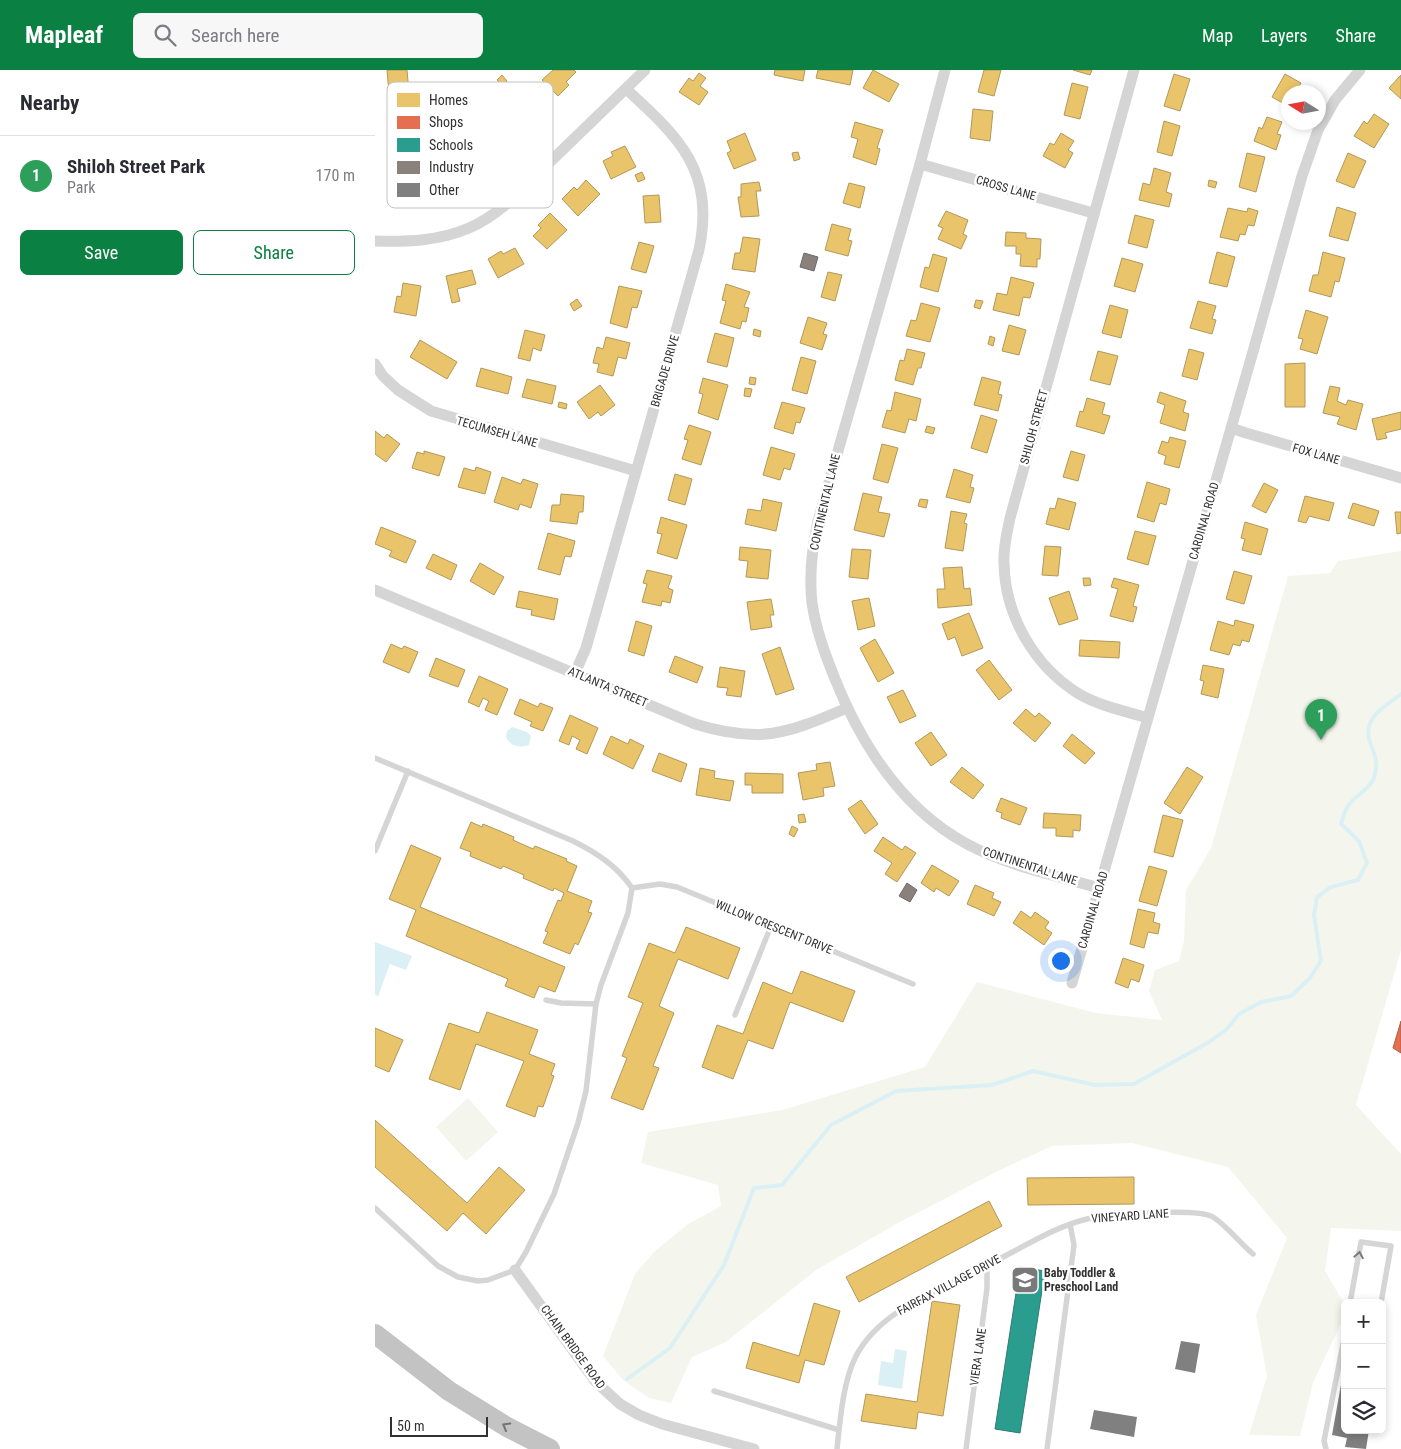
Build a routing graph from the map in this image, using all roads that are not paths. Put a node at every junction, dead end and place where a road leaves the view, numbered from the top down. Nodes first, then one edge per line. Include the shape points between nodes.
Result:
1 (645, 70) edge
2 (945, 70) edge
3 (1134, 70) edge
4 (1360, 70) edge
5 (626, 88) junction
6 (553, 159) edge
7 (920, 164) junction
8 (500, 208) edge
9 (1093, 213) junction
10 (375, 241) edge
11 (375, 364) edge
12 (1231, 428) junction
13 (636, 471) junction
14 (1401, 478) edge
15 (375, 590) edge
16 (575, 673) junction
17 (847, 708) junction
18 (1148, 718) junction
19 (375, 758) edge
20 (408, 771) junction
21 (375, 850) edge
22 (632, 888) junction
23 (1099, 888) junction
24 (771, 926) junction
25 (1072, 983) dead end
26 (913, 984) dead end
27 (547, 1000) dead end
28 (596, 1004) junction
29 (735, 1015) dead end
30 (375, 1208) edge
31 (1070, 1224) junction
32 (1253, 1254) dead end
33 (987, 1266) junction
34 (515, 1270) junction
35 (1351, 1299) edge
36 (1382, 1299) edge
37 (375, 1334) edge
38 (1341, 1360) edge
39 (714, 1391) dead end
40 (839, 1430) junction
41 (550, 1449) edge
42 (754, 1449) edge
43 (837, 1449) edge
44 (966, 1449) edge
45 (1047, 1449) edge
46 (1326, 1449) edge

1 - 5 street
2 - 7 street, CONTINENTAL LANE
3 - 9 street, SHILOH STREET
4 - 12 street, CARDINAL ROAD via 1335,100 1313,144
5 - 6 street
5 - 13 street, BRIGADE DRIVE via 685,151 699,180 704,211 699,250
7 - 9 street, CROSS LANE
7 - 17 street, CONTINENTAL LANE via 828,481 812,549 815,621
8 - 10 street via 482,222 457,233 412,241
9 - 18 street, SHILOH STREET via 1010,518 1004,547 1005,577 1009,602 1019,629 1049,670 1091,700
11 - 13 street, TECUMSEH LANE via 398,390 431,412
12 - 14 street, FOX LANE
12 - 18 street, CARDINAL ROAD
13 - 16 street, BRIGADE DRIVE via 586,648
15 - 16 street, ATLANTA STREET
16 - 17 street, ATLANTA STREET via 695,724 736,734 787,732
17 - 23 street, CONTINENTAL LANE via 891,781 941,828 994,856
18 - 23 street, CARDINAL ROAD
19 - 20 lane
20 - 21 lane
20 - 22 lane via 587,848 612,865
22 - 24 lane, WILLOW CRESCENT DRIVE via 660,884 677,887
22 - 28 lane via 628,913
23 - 25 street, CARDINAL ROAD
24 - 26 lane, WILLOW CRESCENT DRIVE
24 - 29 lane
27 - 28 lane
28 - 34 lane via 582,1110 554,1194
30 - 34 lane via 448,1272 478,1281
31 - 32 lane, VINEYARD LANE via 1101,1216 1201,1214 1212,1216
31 - 33 lane, FAIRFAX VILLAGE DRIVE
31 - 45 lane via 1074,1245
33 - 40 lane, FAIRFAX VILLAGE DRIVE via 910,1304 869,1336 855,1356
33 - 44 lane, VIERA LANE via 987,1288
34 - 42 street, CHAIN BRIDGE ROAD via 596,1382 620,1404 662,1424
35 -> 36 lane via 1361,1242 1391,1246
41 -> 37 highway via 507,1428 449,1391
38 - 46 lane via 1324,1441
39 - 40 lane
40 - 43 lane, FAIRFAX VILLAGE DRIVE

